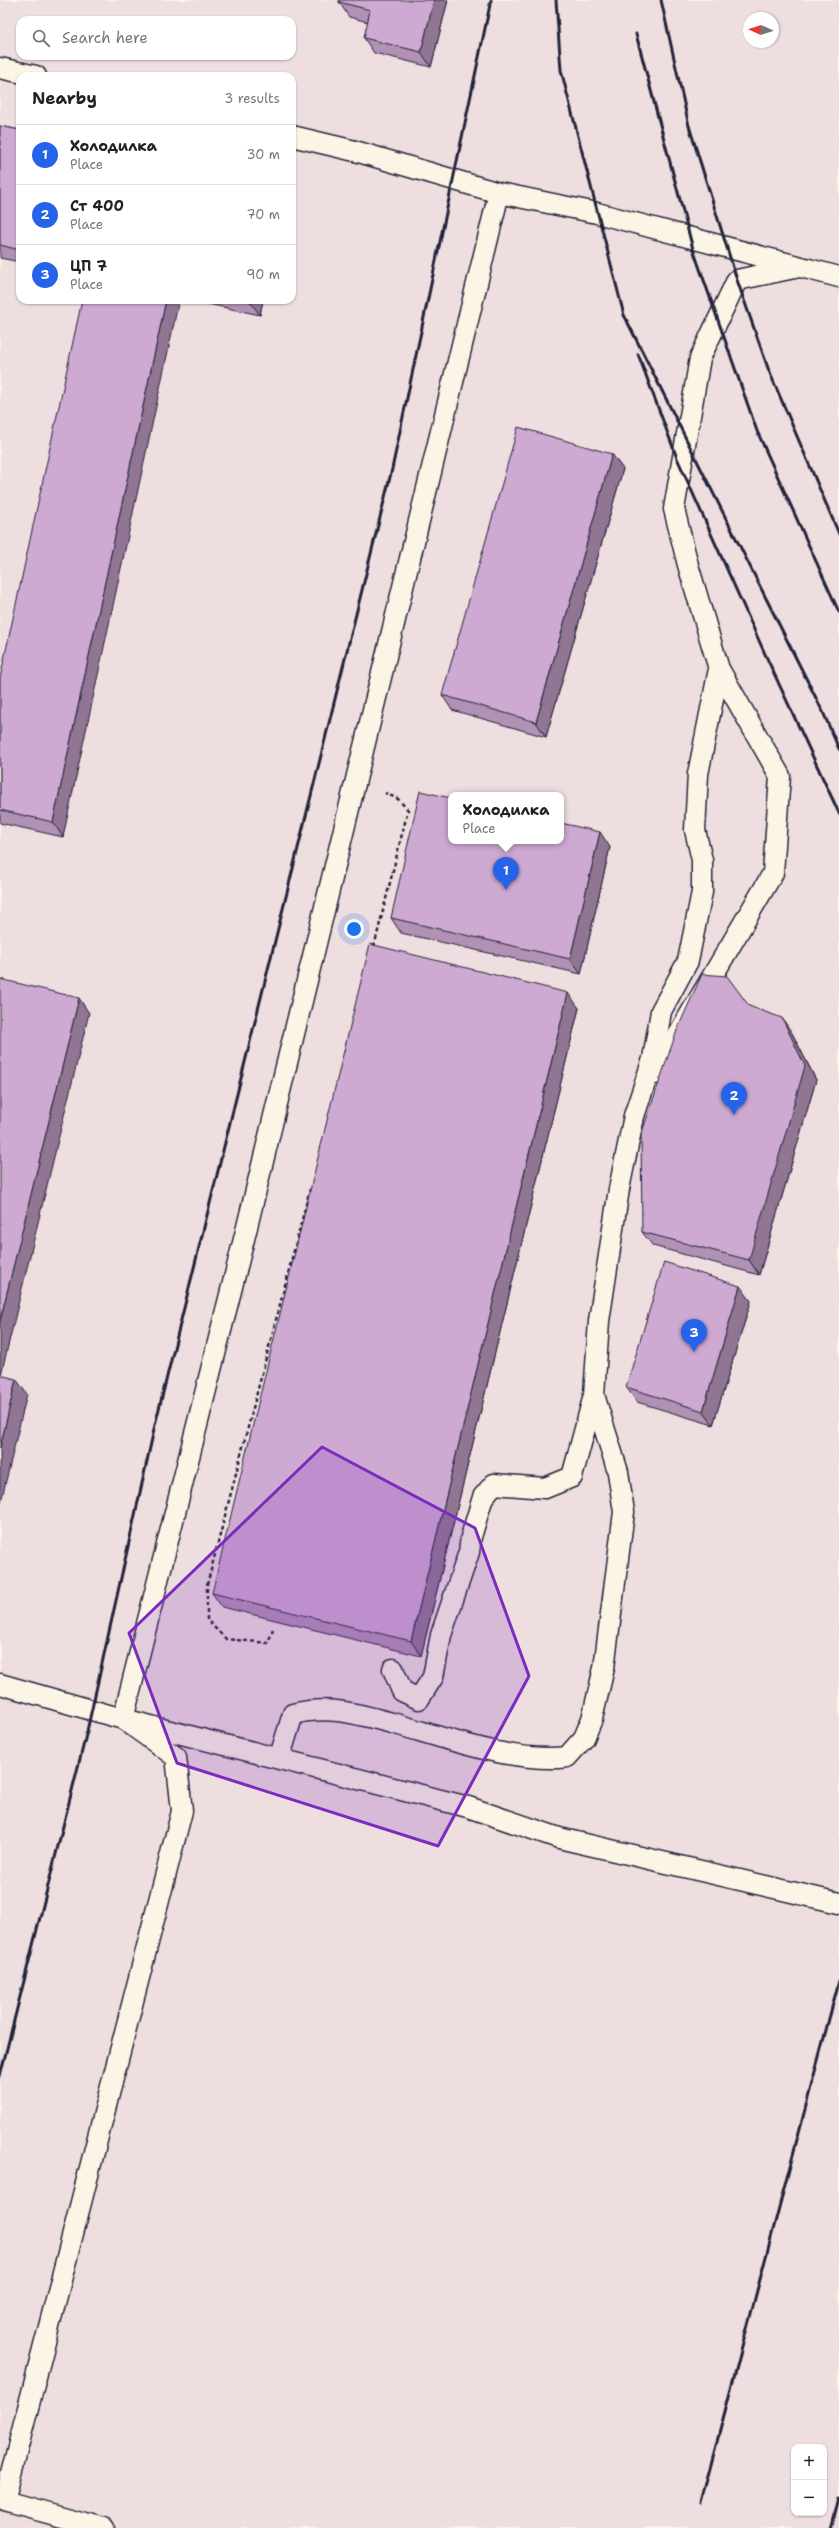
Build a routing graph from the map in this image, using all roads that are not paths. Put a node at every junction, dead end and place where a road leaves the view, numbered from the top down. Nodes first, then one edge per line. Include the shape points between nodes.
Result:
1 (0, 68) edge
2 (18, 72) edge
3 (296, 137) edge
4 (499, 193) junction
5 (798, 267) junction
6 (839, 277) edge
7 (719, 669) junction
8 (640, 1098) junction
9 (594, 1395) junction
10 (393, 1669) dead end
11 (0, 1684) edge
12 (123, 1719) junction
13 (279, 1759) junction
14 (839, 1903) edge
15 (2, 2508) edge
16 (103, 2528) edge

1 - 2 lane
3 - 4 lane via 355,151
4 - 5 lane via 597,213
4 - 12 lane
5 - 6 lane
5 - 7 lane via 737,280 700,358 674,509
7 - 8 lane via 698,774 695,830 702,860 702,892 688,961 661,1011 653,1059
7 - 8 lane via 780,776 773,873
8 - 9 lane via 618,1189 599,1321
9 - 10 lane via 572,1477 545,1488 494,1484 483,1497 469,1552 442,1635 433,1677 419,1699 402,1691
9 - 13 lane via 618,1472 624,1512 604,1668 592,1719 584,1738 567,1757 550,1760 477,1747 344,1710 312,1709 293,1714
11 - 12 lane
12 - 13 lane
12 - 15 lane via 176,1757 182,1811
13 - 14 lane via 468,1807 559,1838
15 - 16 lane

